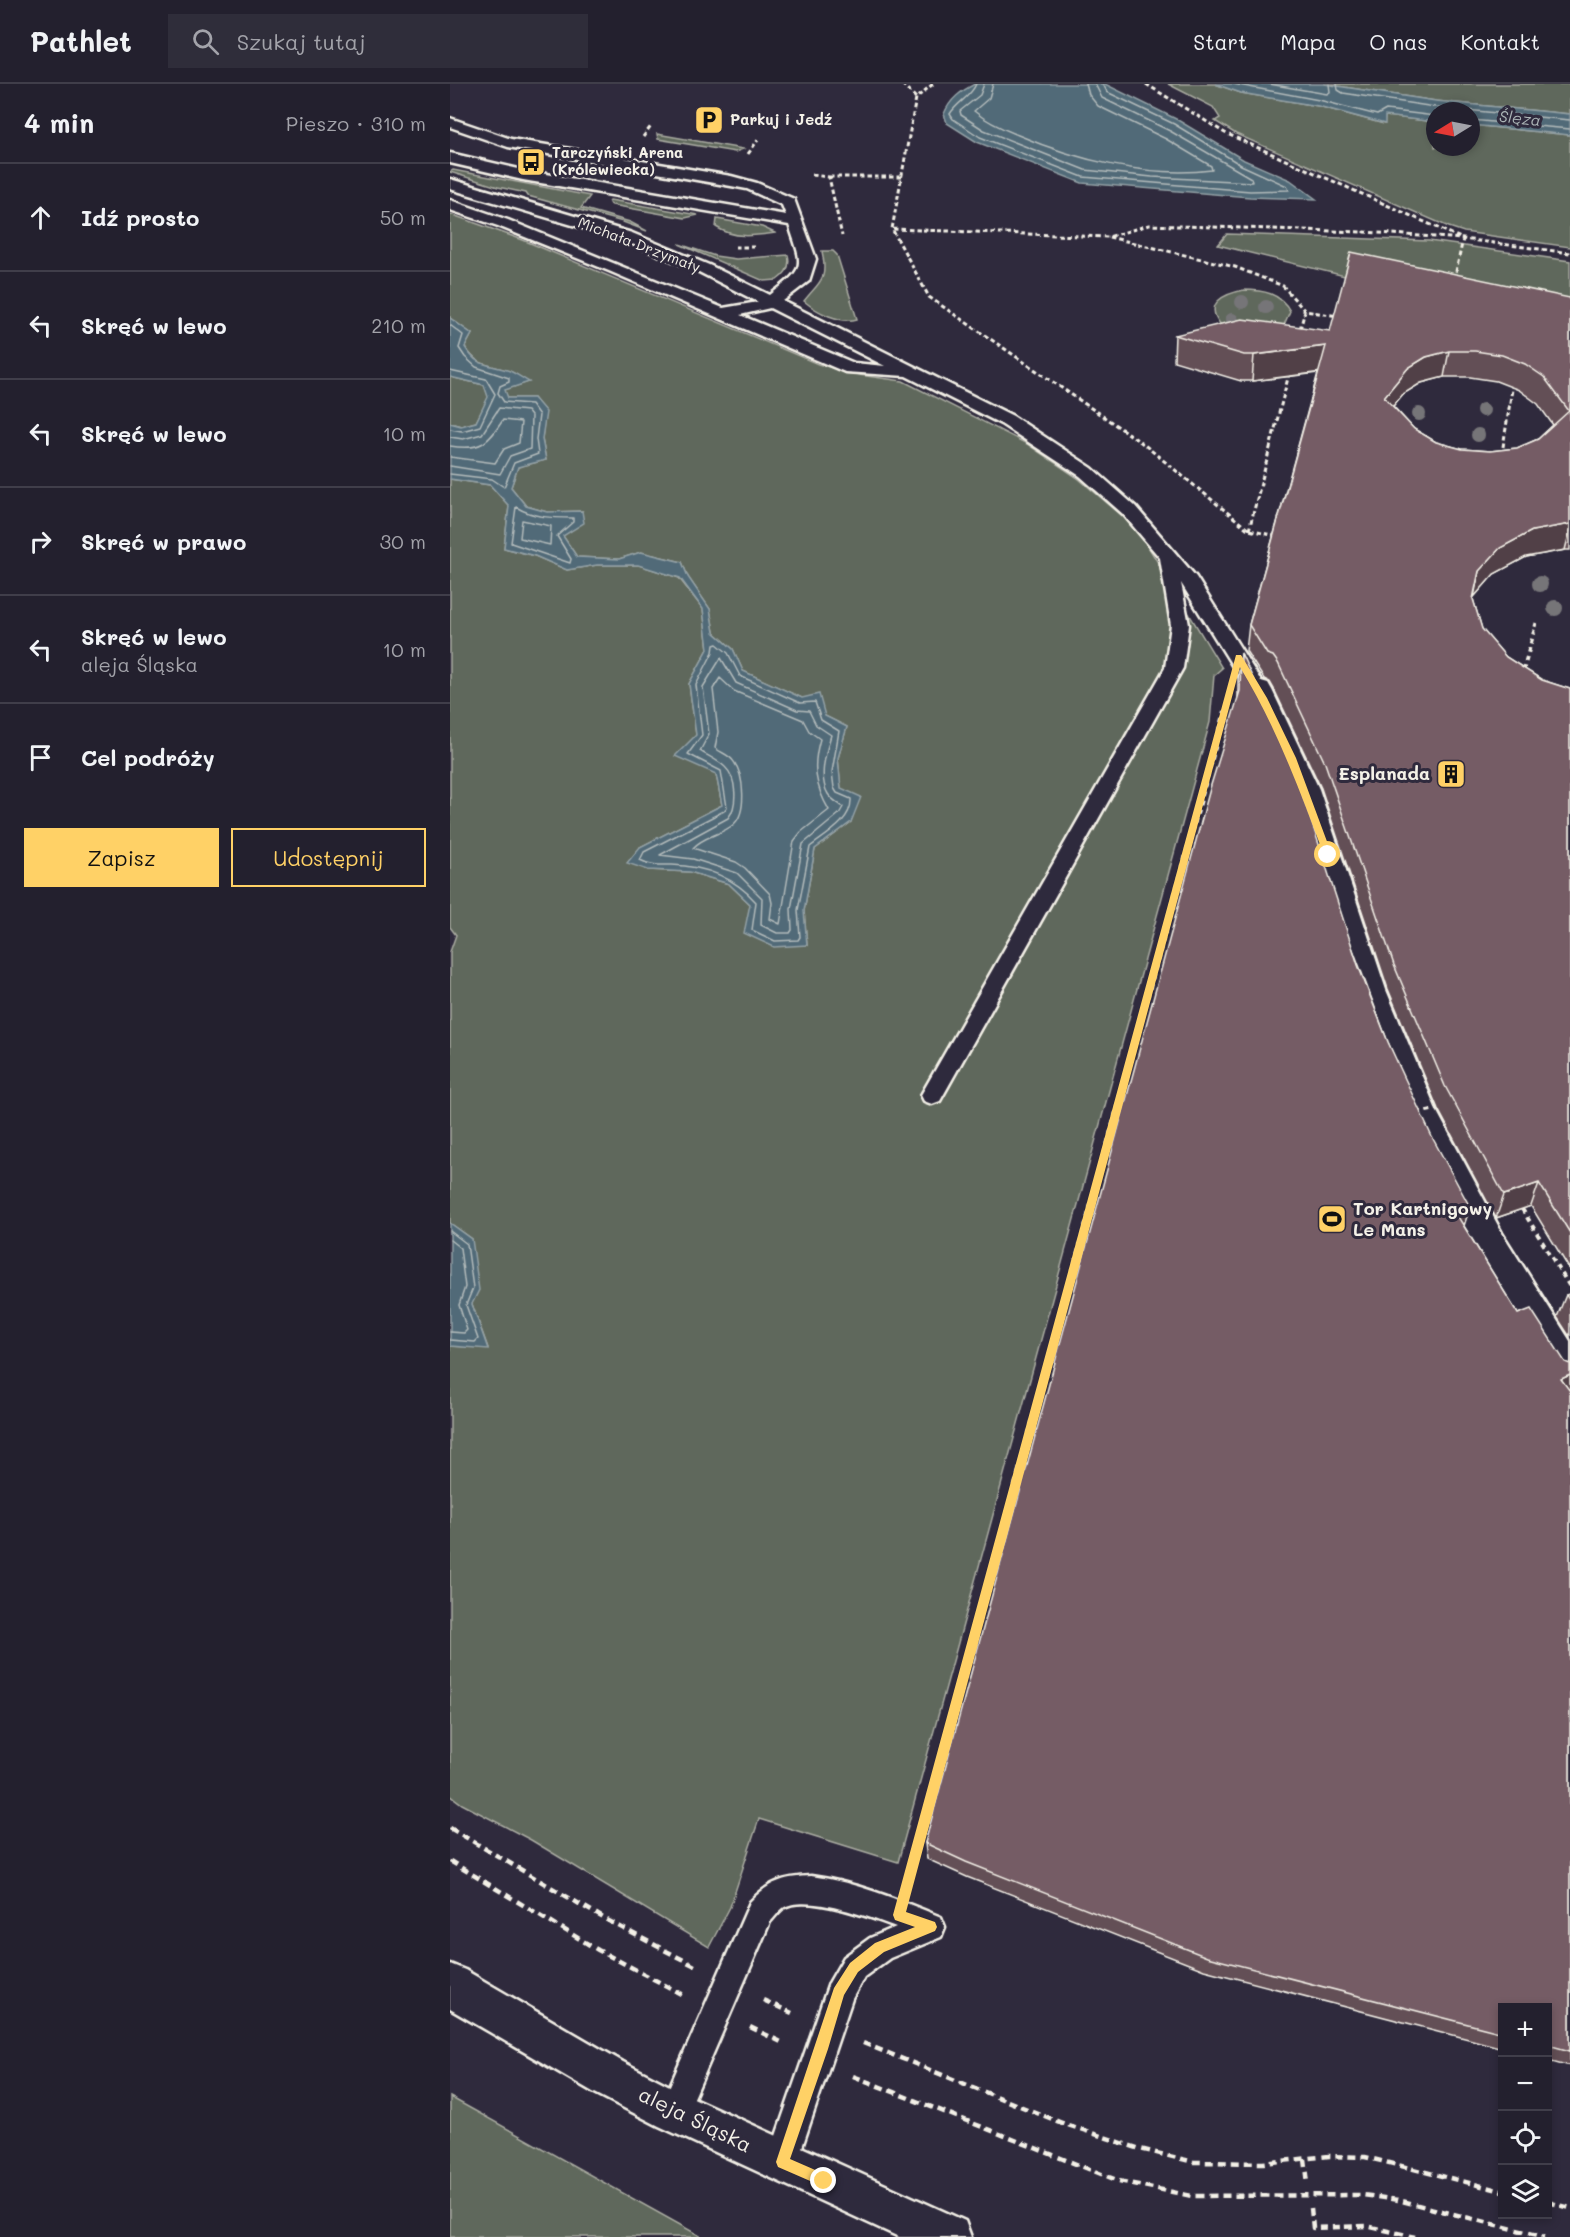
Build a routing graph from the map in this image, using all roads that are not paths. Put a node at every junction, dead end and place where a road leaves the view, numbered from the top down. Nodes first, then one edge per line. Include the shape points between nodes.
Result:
1 (450, 122) edge
2 (450, 158) edge
3 (450, 184) edge
4 (450, 205) edge
5 (794, 221) junction
6 (773, 301) junction
7 (720, 313) junction
8 (913, 373) junction
9 (1166, 552) junction
10 (1258, 690) joint
11 (932, 1095) dead end
12 (1570, 1371) edge
13 (450, 1985) edge
14 (674, 2111) junction
15 (782, 2162) junction
16 (949, 2237) edge

1 - 5 lane via 508,143 752,186 789,202
2 - 5 lane via 523,175
3 - 6 lane, Michała Drzymały via 626,236
4 - 7 lane, Michała Drzymały via 514,227
5 - 6 lane via 808,259 807,270
6 - 7 lane via 756,308
6 - 8 lane, Michała Drzymały
7 - 8 lane, Michała Drzymały via 851,368
8 - 9 lane, Michała Drzymały via 1007,420 1086,472 1129,510
9 - 10 lane, Michała Drzymały via 1190,581
9 - 11 lane via 1180,625 1174,668
10 - 12 street via 1308,798 1381,1019 1411,1089 1478,1224
13 - 14 street, aleja Śląska
14 - 15 street, aleja Śląska
14 - 15 lane via 760,1912 775,1897 792,1890 813,1889 931,1927 880,1948 854,1967 839,1993
15 - 16 street, aleja Śląska

